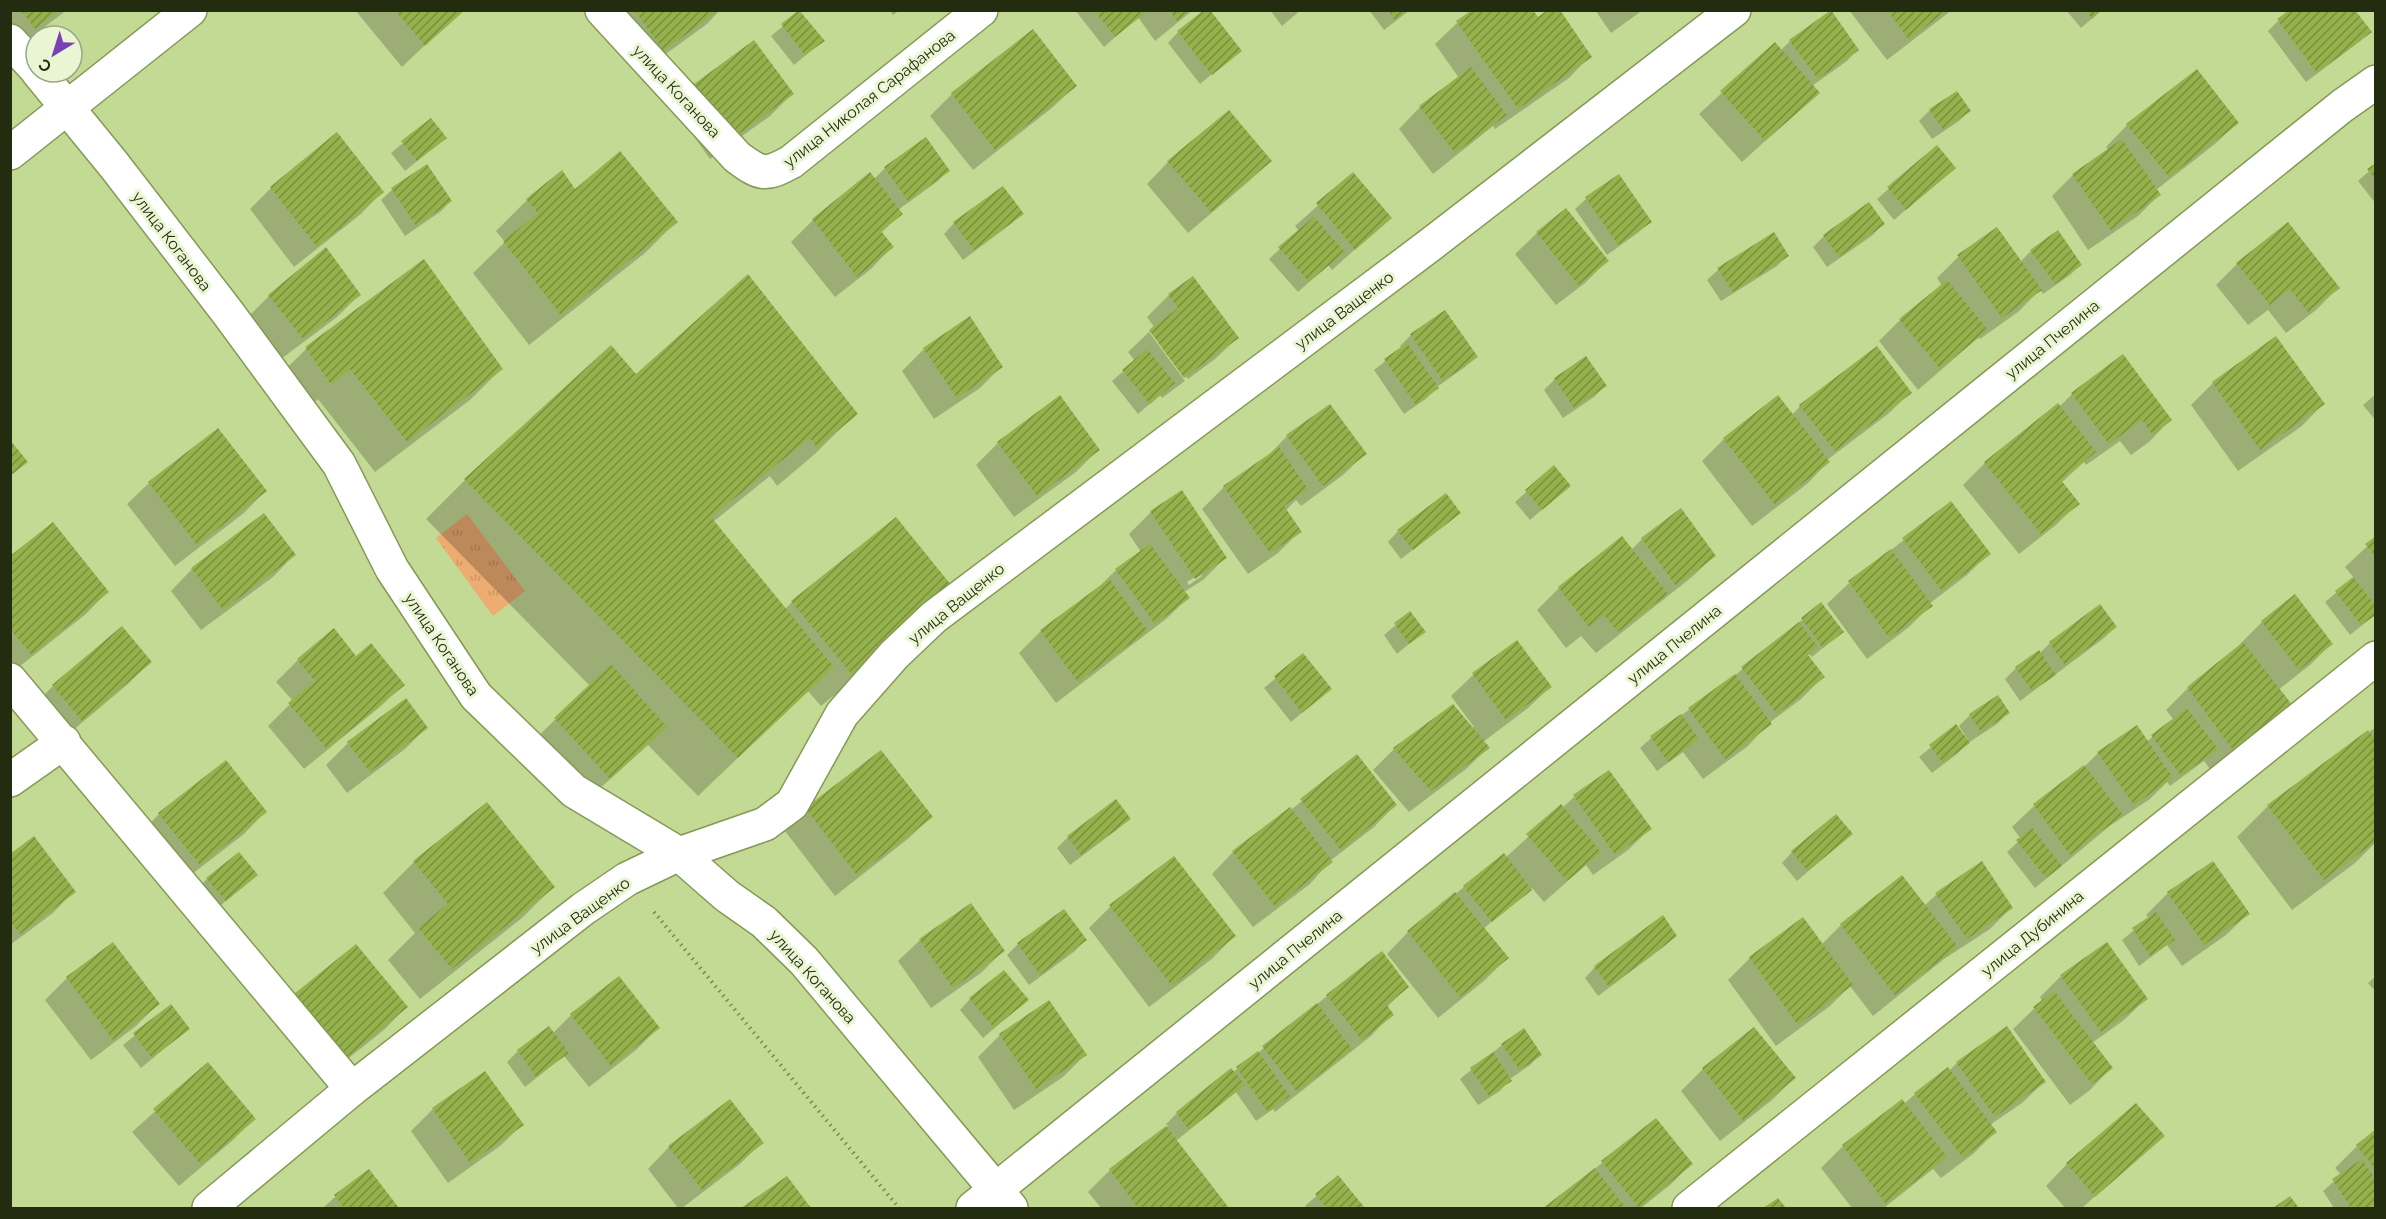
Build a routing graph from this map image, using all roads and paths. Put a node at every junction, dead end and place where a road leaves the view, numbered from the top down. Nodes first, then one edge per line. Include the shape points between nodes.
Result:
1 (190, 10) edge
2 (602, 10) edge
3 (981, 10) edge
4 (1734, 10) edge
5 (10, 41) edge
6 (24, 57) edge
7 (2376, 82) edge
8 (48, 84) edge
9 (67, 108) junction
10 (10, 153) edge
11 (754, 170) joint
12 (2376, 658) edge
13 (10, 680) edge
14 (64, 742) junction
15 (10, 780) edge
16 (679, 854) junction
17 (627, 879) junction
18 (352, 1089) junction
19 (994, 1202) edge
20 (209, 1209) edge
21 (900, 1209) edge
22 (1689, 1209) edge

1 - 9 street
2 - 11 street, улица Коганова via 737,157
3 - 11 street, улица Николая Сарафанова via 791,162 772,173
4 - 16 street, улица Ващенко via 1430,245 934,617 842,714 792,804 765,824
5 - 6 street, улица Коганова
7 - 19 street, улица Пчелина
8 - 9 street, улица Коганова
9 - 10 street
9 - 16 street, улица Коганова via 339,464 392,569 476,696 574,791
12 - 22 street, улица Дубинина
13 - 14 street
14 - 15 street
14 - 18 street
16 - 17 street, улица Ващенко
16 - 19 street, улица Коганова via 764,922 804,961
17 - 18 street, улица Ващенко
17 - 21 path
18 - 20 street, улица Ващенко

